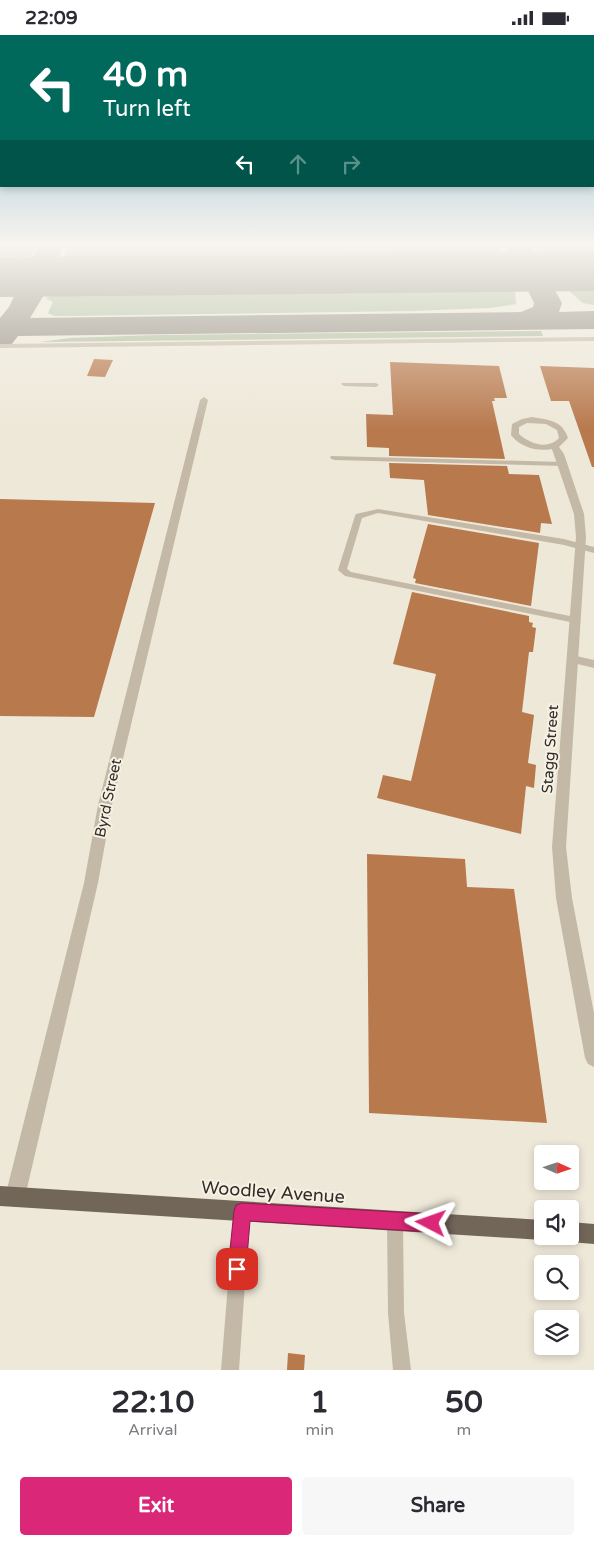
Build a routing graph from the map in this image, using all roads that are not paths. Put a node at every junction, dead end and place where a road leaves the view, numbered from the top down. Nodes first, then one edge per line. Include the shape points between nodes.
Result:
1 (594, 339) edge
2 (0, 346) edge
3 (344, 384) dead end
4 (376, 385) dead end
5 (204, 400) dead end
6 (554, 446) junction
7 (334, 458) dead end
8 (563, 465) junction
9 (580, 547) junction
10 (594, 550) edge
11 (575, 620) junction
12 (572, 659) junction
13 (594, 664) edge
14 (594, 1058) edge
15 (7, 1196) edge
16 (242, 1211) junction
17 (395, 1221) junction
18 (534, 1230) edge
19 (579, 1232) edge
20 (594, 1233) edge
21 (230, 1370) edge
22 (402, 1370) edge

1 - 2 lane
3 - 4 lane
5 - 15 street, Byrd Street via 107,796 91,883
6 - 6 street via 564,438 564,433 555,425 532,420 515,426 515,435 525,443
6 - 8 street, Stagg Street
7 - 8 lane
8 - 9 street, Stagg Street via 579,514
9 - 10 lane
9 - 11 street, Stagg Street
9 - 11 lane via 378,511 359,516 342,570 348,574
11 - 12 street, Stagg Street
12 - 13 lane
12 - 14 street, Stagg Street via 559,847 564,898
15 - 16 main road, Woodley Avenue
16 - 17 main road, Woodley Avenue
16 - 21 lane
17 - 18 main road, Woodley Avenue
17 - 22 lane via 396,1313
19 - 20 main road

